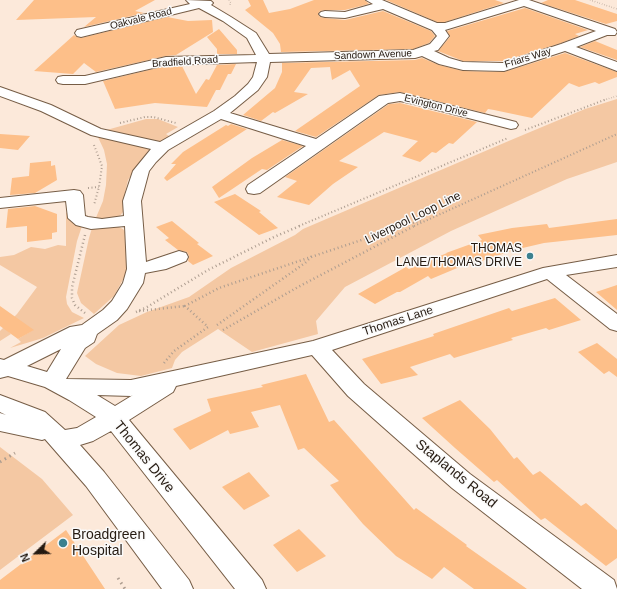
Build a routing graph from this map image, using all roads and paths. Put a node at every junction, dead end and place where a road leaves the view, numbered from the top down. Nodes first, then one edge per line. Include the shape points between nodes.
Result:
1 (218, 0) edge
2 (590, 0) edge
3 (197, 2) edge
4 (377, 2) edge
5 (617, 9) edge
6 (326, 14) dead end
7 (436, 27) junction
8 (69, 30) dead end
9 (612, 33) edge
10 (565, 47) junction
11 (424, 52) junction
12 (264, 58) junction
13 (617, 67) edge
14 (64, 80) dead end
15 (0, 91) edge
16 (617, 96) edge
17 (219, 114) junction
18 (194, 128) junction
19 (515, 131) junction
20 (96, 132) junction
21 (617, 134) edge
22 (319, 145) junction
23 (162, 147) junction
24 (254, 189) dead end
25 (0, 203) edge
26 (430, 218) junction
27 (134, 220) junction
28 (89, 223) junction
29 (314, 255) junction
30 (179, 257) dead end
31 (617, 261) edge
32 (137, 269) junction
33 (550, 272) junction
34 (185, 306) junction
35 (137, 312) junction
36 (110, 315) junction
37 (88, 323) junction
38 (617, 324) edge
39 (217, 325) dead end
40 (223, 330) dead end
41 (317, 347) junction
42 (2, 368) edge
43 (179, 378) junction
44 (150, 383) junction
45 (58, 385) junction
46 (0, 403) edge
47 (114, 418) junction
48 (0, 422) edge
49 (57, 436) junction
50 (15, 453) dead end
51 (0, 462) edge
52 (118, 578) dead end
53 (125, 589) edge
54 (179, 589) edge
55 (252, 589) edge
56 (604, 589) edge

1 - 3 street, Oakvale Road
2 - 5 path
3 - 8 street, Oakvale Road via 82,36
3 - 12 street via 252,36
4 - 6 street via 344,17
4 - 7 street
7 - 9 street via 524,2
7 - 11 street, Sandown Avenue via 443,36 434,47
9 - 10 street, Friars Way
10 - 11 street, Friars Way via 525,61 496,67 463,66
10 - 13 street
11 - 12 street, Sandown Avenue via 401,55
12 - 14 street, Bradfield Road via 166,61 87,85
12 - 17 street via 260,77 253,86
15 - 20 street via 46,108
16 - 19 path
17 - 18 street
17 - 22 street
18 - 20 path via 145,118
18 - 23 street
19 - 22 street, Evington Drive via 415,100 391,97 377,102
19 - 35 path via 274,237 208,270
20 - 23 street
20 - 28 path via 92,138 102,162 102,174
21 - 26 path, Liverpool Loop Line
22 - 24 street, Evington Drive
23 - 27 street via 141,171 132,201
25 - 28 street via 74,195 77,218
26 - 29 path
26 - 40 path, Liverpool Loop Line via 298,287
27 - 28 street
27 - 32 street
28 - 37 path via 72,287 75,305
29 - 34 path via 219,288
29 - 39 path
30 - 32 street via 159,265
31 - 33 street, Thomas Lane
32 - 36 street via 129,293
33 - 38 street
33 - 41 street, Thomas Lane
34 - 35 path
34 - 44 path via 208,327 174,351
35 - 36 path
36 - 37 street
37 - 42 street via 77,332
37 - 45 street via 86,337 70,352
41 - 43 street, Thomas Lane
41 - 56 street, Staplands Road via 356,390 461,481
42 - 45 street, Thomas Drive
43 - 44 street, Thomas Lane
43 - 47 street, Thomas Lane
44 - 45 street, Thomas Lane via 124,388
45 - 47 street, Thomas Drive
46 - 49 street via 37,418
47 - 49 street, Thomas Lane via 76,438
47 - 55 street, Thomas Drive
48 - 49 street, Thomas Lane
49 - 54 street via 95,479
50 - 51 path
52 - 53 path

